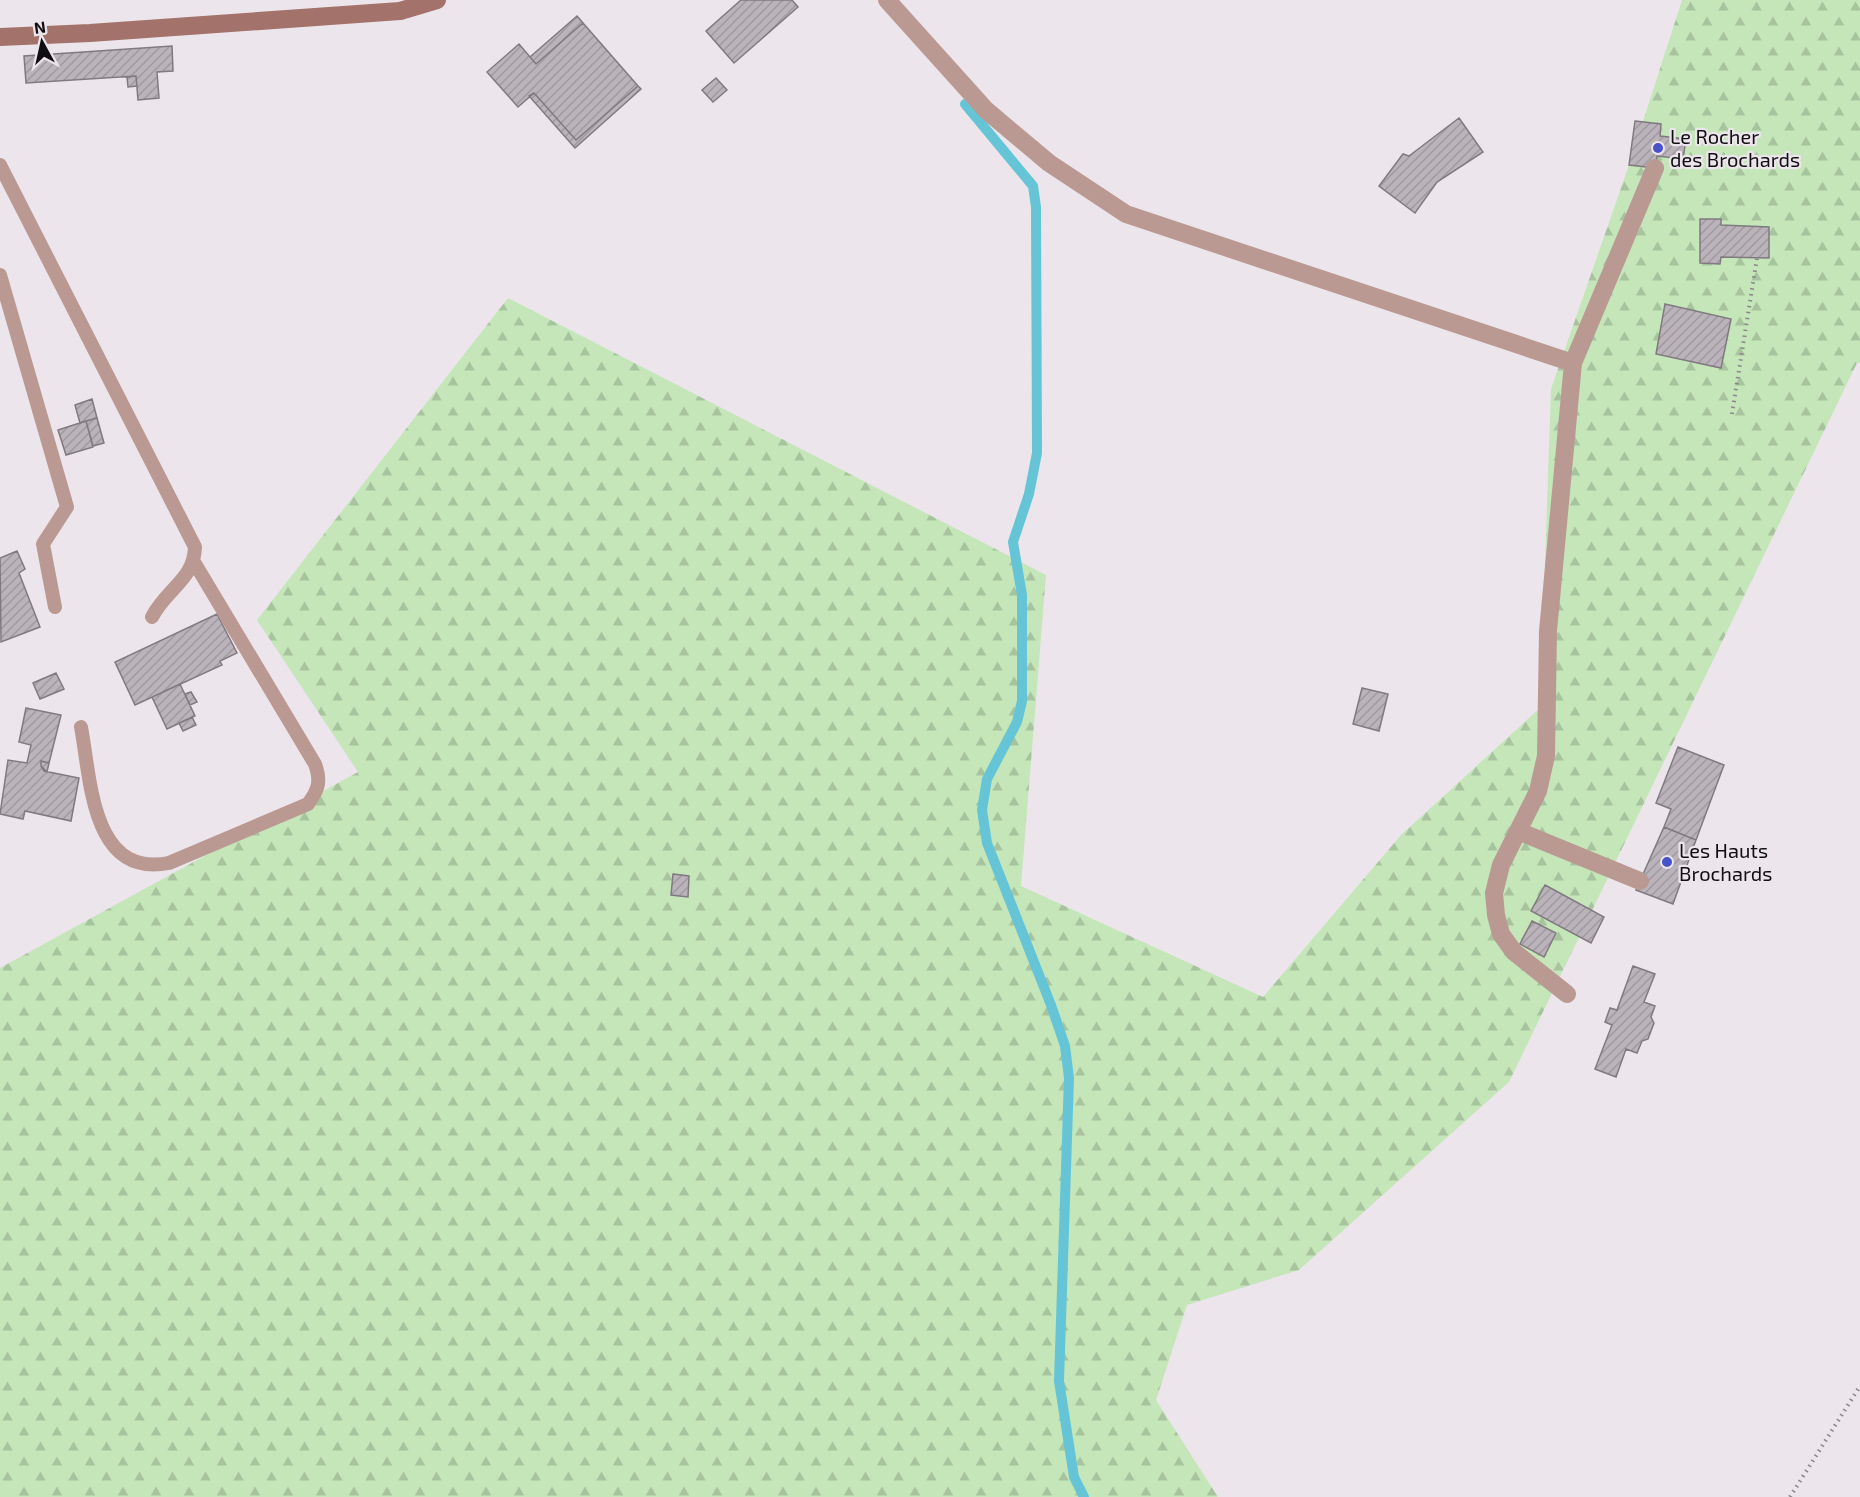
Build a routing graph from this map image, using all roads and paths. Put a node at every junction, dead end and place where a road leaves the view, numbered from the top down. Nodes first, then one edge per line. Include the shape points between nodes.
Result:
1 (437, 0) edge
2 (887, 0) edge
3 (0, 37) edge
4 (0, 165) edge
5 (1655, 168) dead end
6 (1757, 258) dead end
7 (0, 275) edge
8 (1573, 363) junction
9 (1732, 414) dead end
10 (194, 562) junction
11 (55, 607) dead end
12 (152, 617) dead end
13 (81, 727) dead end
14 (1518, 831) junction
15 (1640, 881) dead end
16 (1568, 994) dead end
17 (1860, 1386) edge
18 (1790, 1497) edge

1 - 3 street via 400,10
2 - 8 street via 986,110 1050,163 1126,214
4 - 10 lane via 195,547
5 - 8 street
6 - 9 path
7 - 11 lane via 67,507 43,544
8 - 14 street via 1548,631 1546,756 1538,790
10 - 12 lane via 188,575 160,603
10 - 13 lane via 315,764 320,779 317,792 308,804 169,863 138,862 119,852 105,835
14 - 15 street
14 - 16 street via 1501,865 1494,893 1501,934 1514,952
17 - 18 path

